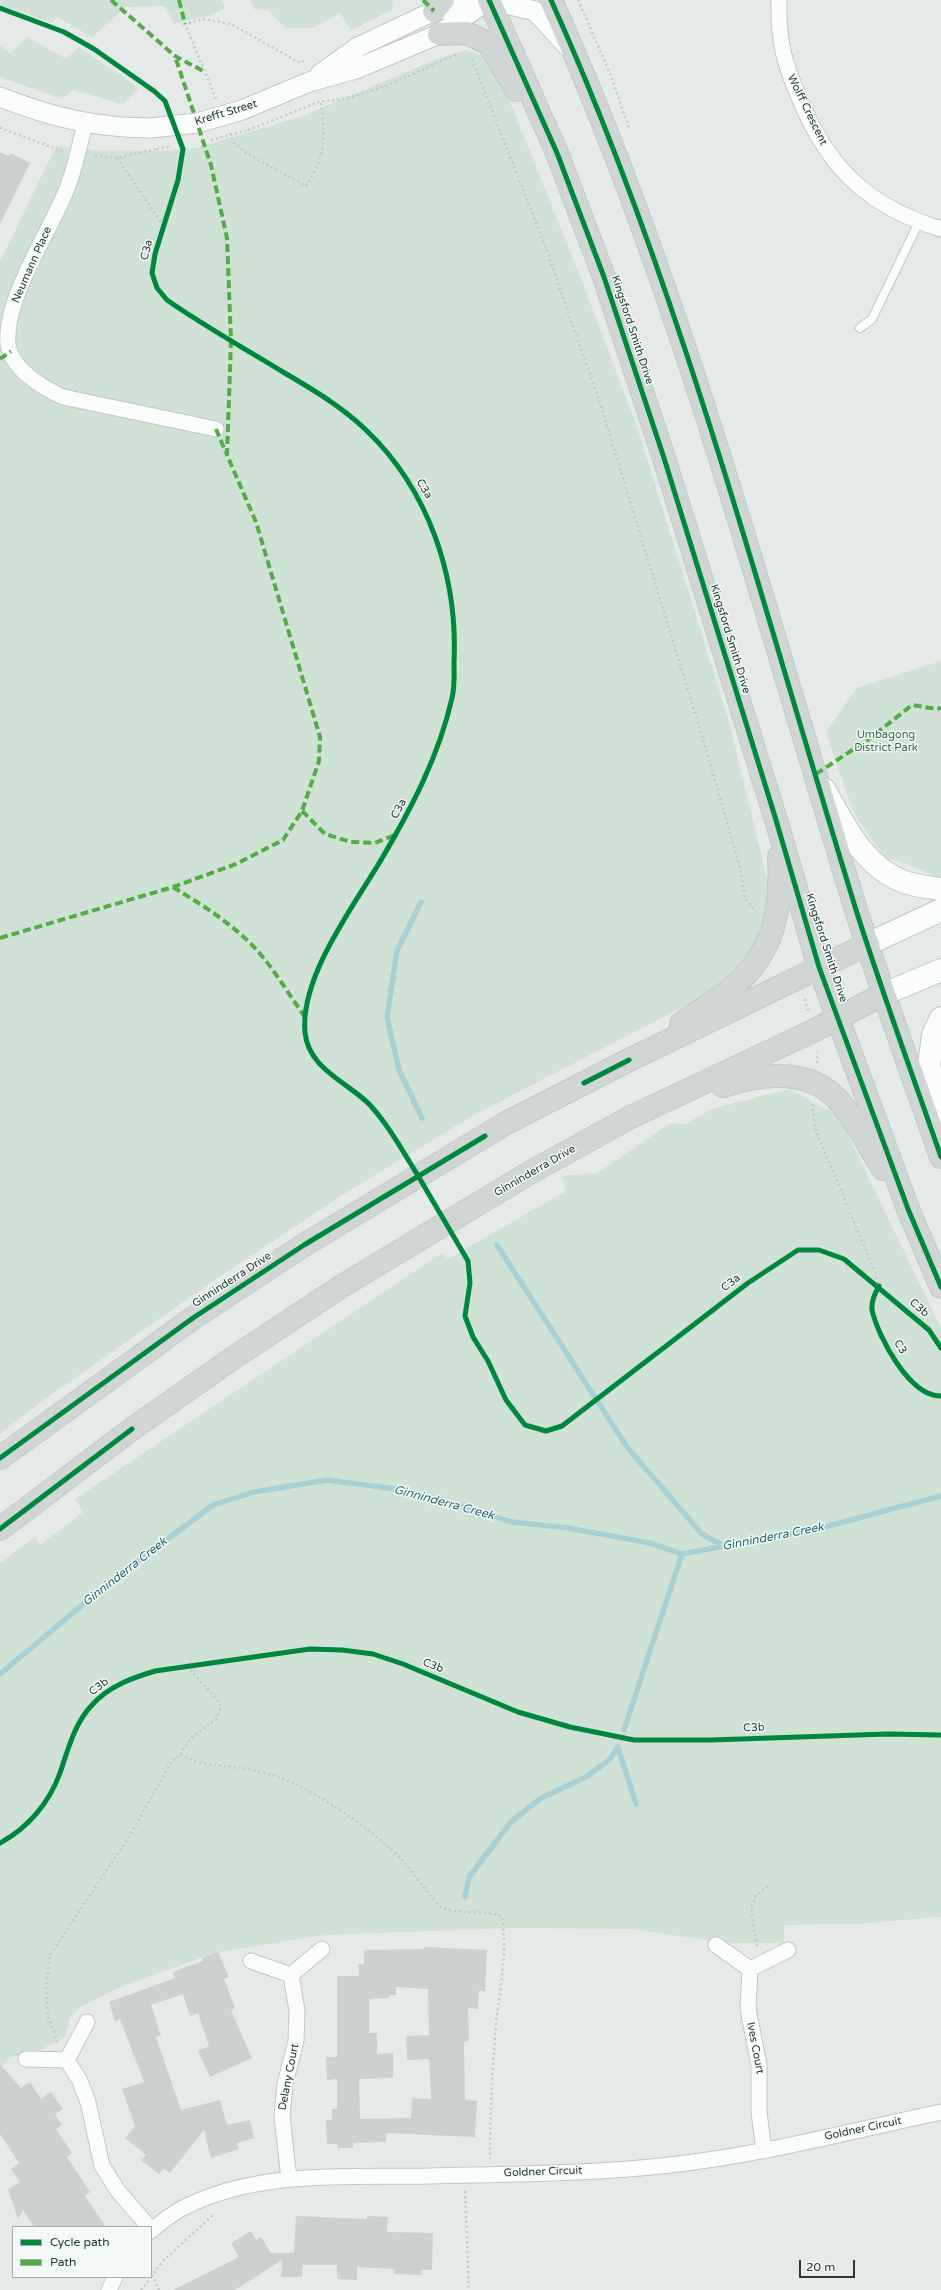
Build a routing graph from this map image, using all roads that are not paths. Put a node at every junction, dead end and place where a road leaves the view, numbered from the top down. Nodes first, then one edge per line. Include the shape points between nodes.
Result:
1 (489, 0) edge
2 (551, 0) edge
3 (779, 0) edge
4 (439, 6) edge
5 (439, 34) junction
6 (575, 54) junction
7 (309, 82) junction
8 (0, 97) edge
9 (85, 124) junction
10 (557, 153) junction
11 (919, 222) junction
12 (941, 229) edge
13 (860, 328) dead end
14 (216, 429) dead end
15 (817, 778) junction
16 (776, 820) junction
17 (941, 889) edge
18 (941, 910) edge
19 (868, 944) junction
20 (819, 967) junction
21 (941, 970) edge
22 (884, 994) junction
23 (838, 1018) junction
24 (941, 1018) edge
25 (629, 1060) junction
26 (631, 1116) junction
27 (941, 1137) edge
28 (941, 1157) edge
29 (908, 1209) junction
30 (941, 1287) edge
31 (0, 1458) edge
32 (0, 1529) edge
33 (716, 1945) dead end
34 (322, 1949) dead end
35 (788, 1950) dead end
36 (251, 1961) dead end
37 (750, 1969) junction
38 (291, 1975) junction
39 (87, 2022) dead end
40 (26, 2059) dead end
41 (67, 2060) junction
42 (941, 2112) edge
43 (764, 2151) junction
44 (289, 2179) junction
45 (148, 2226) edge
46 (152, 2229) edge
47 (115, 2278) edge
48 (109, 2290) edge

1 - 4 street, Krefft Street
1 - 5 street, Krefft Street
1 - 6 street, Krefft Street via 535,11
1 - 10 main road, Kingsford Smith Drive
2 - 6 main road
3 - 11 street, Wolff Crescent via 778,29 785,63 806,114 823,146 844,172 876,200
4 - 7 street, Krefft Street via 358,47
5 - 7 street, Krefft Street via 356,69
5 - 10 main road via 489,44
6 - 15 main road via 615,152 660,275 706,413
7 - 9 street, Krefft Street, bridge via 242,110 197,123 151,128
8 - 9 street, Krefft Street via 35,111
9 - 14 street, Neumann Place via 66,190 16,298 8,328 8,345 25,373 43,388 63,397
10 - 16 main road, Kingsford Smith Drive via 609,292
11 - 12 street, Wolff Crescent
11 - 13 lane via 872,319
15 - 17 main road via 857,844 881,869 902,881
15 - 19 main road
16 - 20 main road, Kingsford Smith Drive
16 - 25 main road via 779,906 773,930 763,953 731,989
18 - 19 main road, Ginninderra Drive
19 - 20 main road, Ginninderra Drive
19 - 22 main road
20 - 23 main road, Kingsford Smith Drive
20 - 25 main road, Ginninderra Drive
21 - 22 main road, Ginninderra Drive
22 - 23 main road, Ginninderra Drive
22 - 28 main road
23 - 26 main road, Ginninderra Drive
23 - 29 main road, Kingsford Smith Drive
24 - 27 main road via 933,1036 929,1066
25 - 31 main road, Ginninderra Drive via 508,1122 304,1245 193,1318
26 - 29 main road via 747,1078 767,1075 801,1079 822,1088 840,1102
26 - 32 main road, Ginninderra Drive via 531,1172 342,1286 145,1420
29 - 30 main road, Kingsford Smith Drive
33 - 37 street
34 - 38 street
35 - 37 street
36 - 38 street
37 - 43 street, Ives Court via 748,2009 760,2065 759,2112
38 - 44 street, Delany Court via 297,2011 296,2041 285,2084 282,2116
39 - 41 street
40 - 41 street
41 - 45 street via 88,2102 102,2166 118,2191
42 - 43 street, Goldner Circuit
43 - 44 street, Goldner Circuit via 670,2165 563,2172
44 - 46 street, Goldner Circuit via 241,2187 218,2194 180,2210
47 - 48 street

